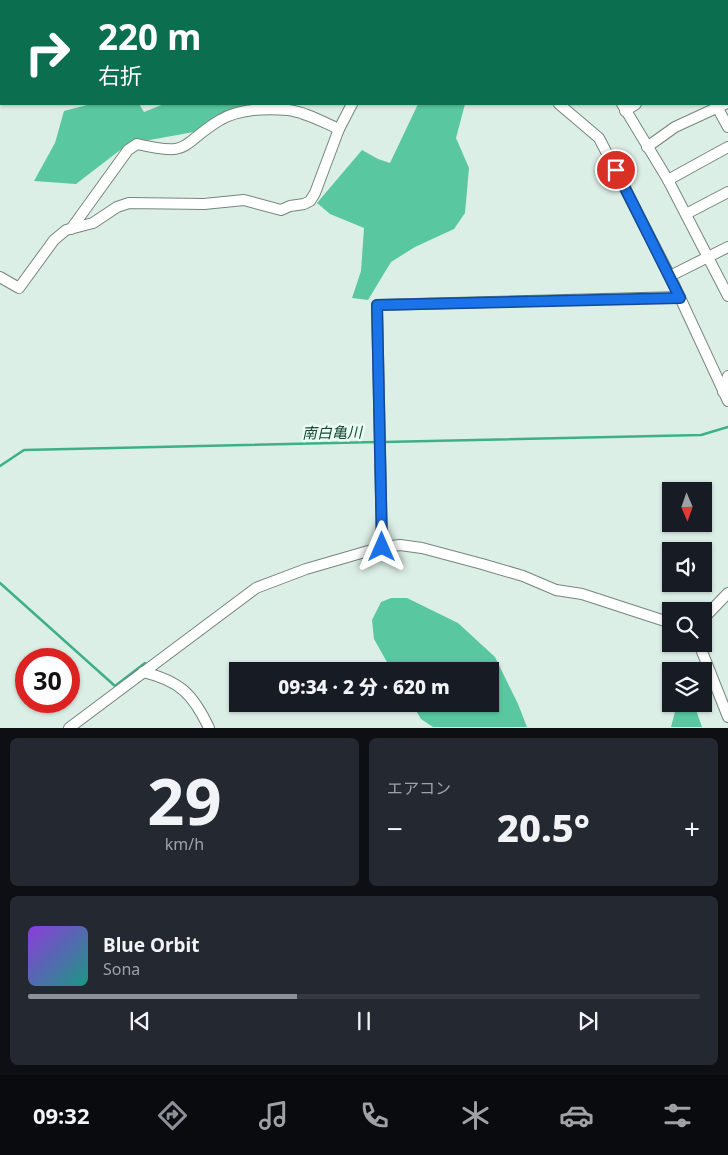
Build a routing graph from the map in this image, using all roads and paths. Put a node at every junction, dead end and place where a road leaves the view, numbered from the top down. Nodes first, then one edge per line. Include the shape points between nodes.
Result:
1 (351, 105) edge
2 (559, 105) edge
3 (722, 105) edge
4 (724, 105) edge
5 (624, 107) edge
6 (339, 128) junction
7 (728, 128) edge
8 (646, 146) junction
9 (728, 147) edge
10 (668, 180) junction
11 (728, 192) edge
12 (686, 214) junction
13 (71, 229) junction
14 (728, 247) edge
15 (708, 258) junction
16 (670, 276) junction
17 (0, 277) edge
18 (728, 296) edge
19 (680, 298) junction
20 (728, 376) edge
21 (726, 396) edge
22 (382, 547) junction
23 (728, 593) edge
24 (712, 610) edge
25 (662, 620) edge
26 (702, 652) edge
27 (144, 672) junction
28 (728, 716) edge
29 (69, 728) edge
30 (209, 728) edge

1 - 6 street
2 - 16 street via 599,138
3 - 8 street via 675,127
4 - 7 street
5 - 8 street
6 - 13 street via 289,110 252,110 221,120 190,144 175,150 138,144 128,150
6 - 13 street via 315,193 304,204 281,210 244,200 204,204 129,203 93,223
8 - 10 street
9 - 10 street
10 - 12 street
11 - 12 street
12 - 15 street
13 - 17 street via 54,240 19,288
14 - 15 street
15 - 16 street
15 - 18 street
16 - 19 street
19 - 21 street
19 - 22 street via 377,305
20 - 21 street
22 - 25 street via 400,545 439,553
22 - 27 street via 266,582
23 - 24 street
26 - 28 street
27 - 29 street
27 - 30 street via 177,683 200,708

